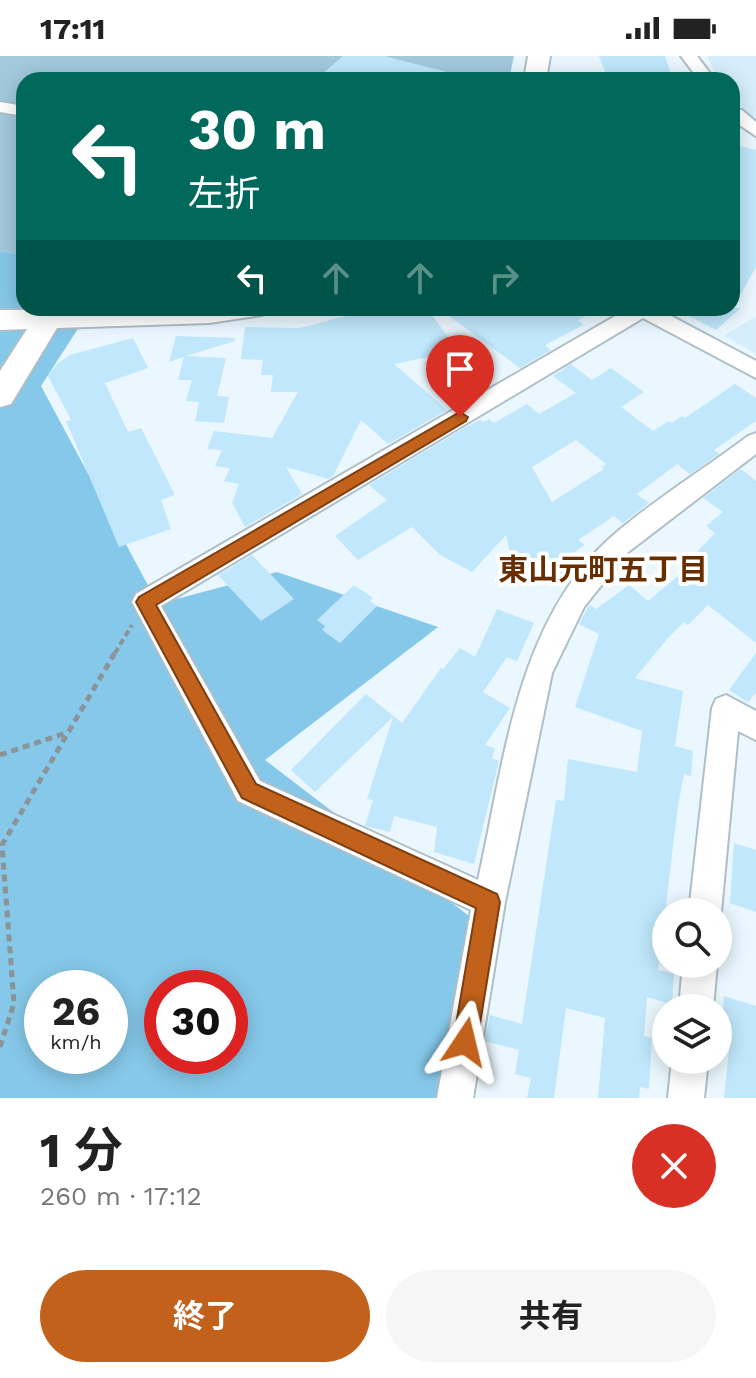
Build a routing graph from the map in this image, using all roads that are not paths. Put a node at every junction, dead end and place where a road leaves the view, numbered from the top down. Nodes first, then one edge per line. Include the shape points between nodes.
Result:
1 (740, 118) edge
2 (756, 131) edge
3 (129, 316) edge
4 (631, 316) edge
5 (656, 316) edge
6 (49, 318) junction
7 (0, 320) edge
8 (756, 370) edge
9 (0, 396) edge
10 (756, 442) edge
11 (756, 727) edge
12 (706, 898) edge
13 (489, 902) junction
14 (689, 1074) edge
15 (455, 1098) edge
16 (686, 1098) edge

1 - 2 street
3 - 6 street
4 - 13 street via 145,602 249,791
5 - 8 street
6 - 7 street
6 - 9 street
10 - 13 street via 618,546 574,600 538,673
11 - 12 street via 726,708
13 - 15 street
14 - 16 street

